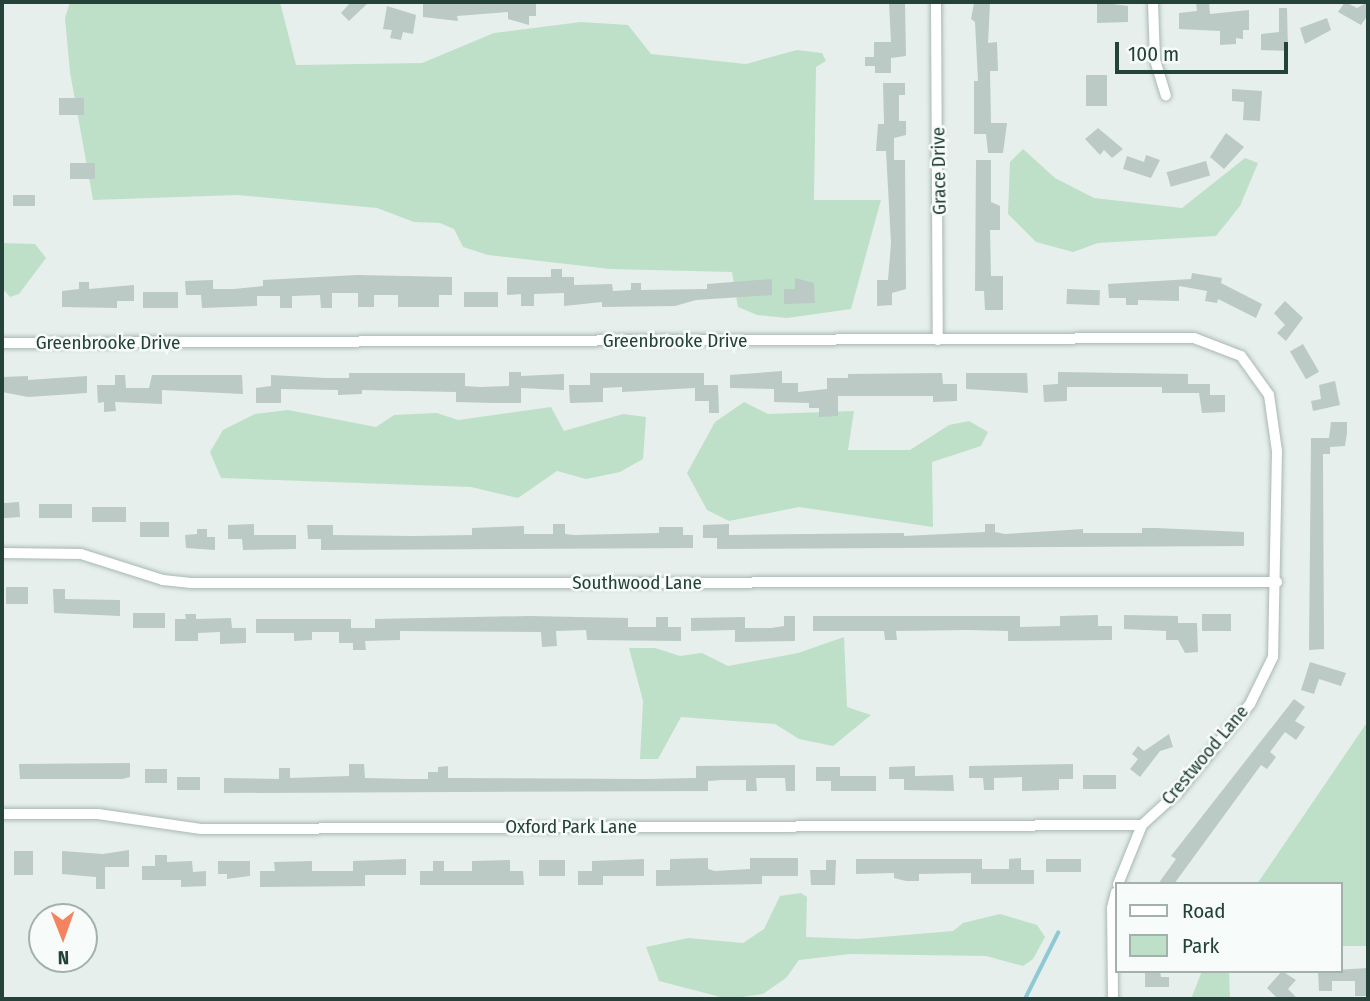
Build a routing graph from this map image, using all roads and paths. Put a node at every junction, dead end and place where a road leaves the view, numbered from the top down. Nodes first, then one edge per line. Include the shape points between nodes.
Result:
1 (936, 2) edge
2 (1153, 2) edge
3 (1166, 95) dead end
4 (938, 340) junction
5 (2, 343) edge
6 (1277, 451) joint
7 (2, 554) edge
8 (1277, 582) junction
9 (2, 814) edge
10 (1142, 825) junction
11 (1119, 882) edge
12 (1114, 900) edge
13 (1113, 999) edge

1 - 4 street, Grace Drive
2 - 3 street via 1155,60
4 - 5 street, Greenbrooke Drive
4 - 6 street, Greenbrooke Drive via 1194,338 1241,356 1269,395
6 - 8 street, Crestwood Lane
7 - 8 street, Southwood Lane via 81,554 163,580 191,583
8 - 10 street, Crestwood Lane via 1273,657 1250,704 1178,792
9 - 10 street, Oxford Park Lane via 98,814 201,829
10 - 11 street, Crestwood Lane
12 - 13 street

